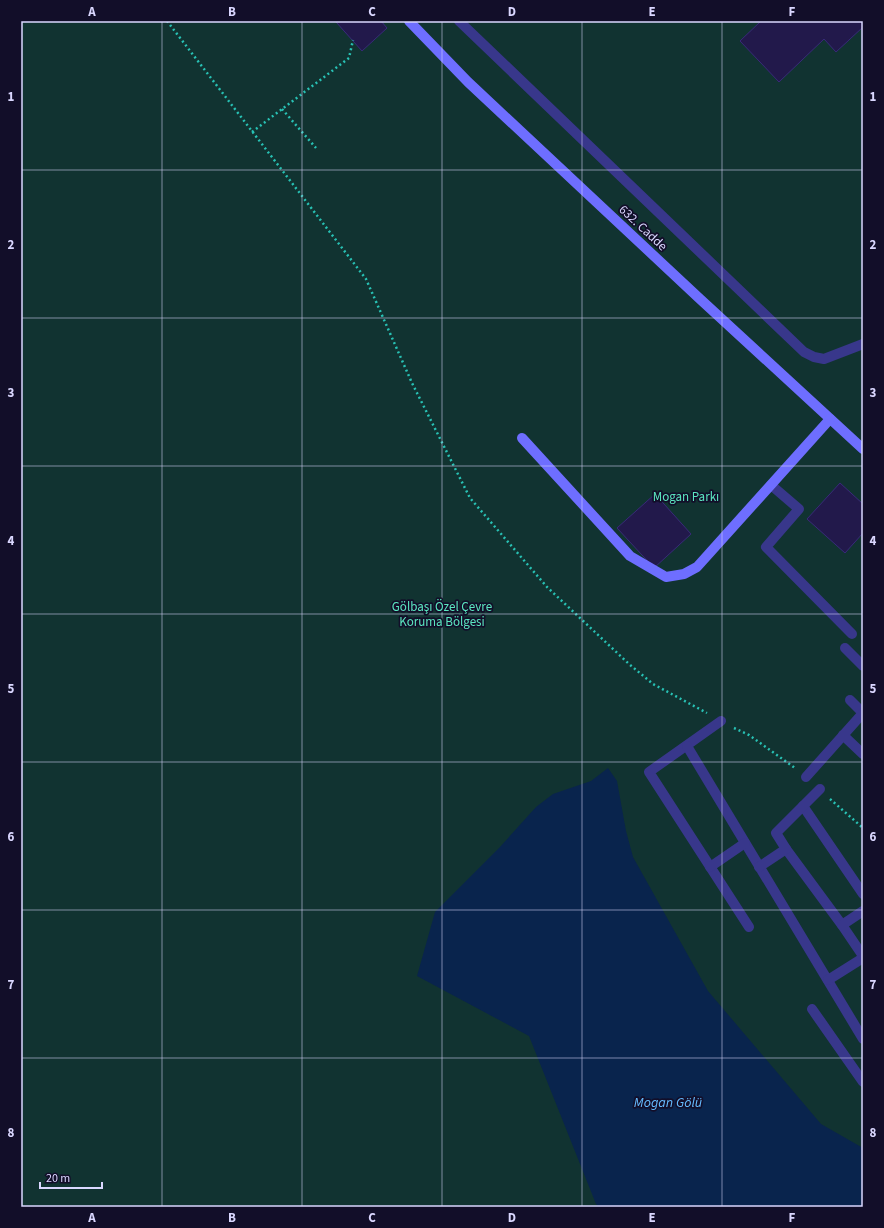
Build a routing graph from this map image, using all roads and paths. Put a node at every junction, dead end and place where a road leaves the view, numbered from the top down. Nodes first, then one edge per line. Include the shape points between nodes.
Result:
1 (167, 21) edge
2 (409, 21) edge
3 (460, 21) edge
4 (352, 40) dead end
5 (282, 109) junction
6 (252, 132) junction
7 (316, 148) dead end
8 (863, 344) edge
9 (830, 419) junction
10 (522, 438) dead end
11 (863, 449) edge
12 (771, 485) junction
13 (852, 634) dead end
14 (845, 648) dead end
15 (863, 666) edge
16 (850, 700) dead end
17 (863, 713) edge
18 (721, 721) junction
19 (843, 735) junction
20 (687, 746) junction
21 (863, 754) edge
22 (806, 777) joint
23 (820, 789) joint
24 (803, 806) junction
25 (863, 828) edge
26 (746, 843) junction
27 (786, 849) junction
28 (710, 867) junction
29 (760, 867) junction
30 (863, 894) edge
31 (863, 911) edge
32 (842, 925) junction
33 (749, 927) dead end
34 (863, 957) edge
35 (828, 980) junction
36 (812, 1009) dead end
37 (863, 1039) edge
38 (863, 1081) edge

1 - 6 path
2 - 9 street, 632. Cadde via 468,82
3 - 8 street via 804,352 824,359
4 - 5 path via 349,58
5 - 6 path
5 - 7 path
6 - 18 path via 366,279 412,383 470,498 547,587 628,664 653,684
9 - 11 street, 632. Cadde
9 - 12 street
10 - 12 street via 630,556 666,577 684,574 697,567
12 - 13 street via 799,509 766,548
14 - 15 street
16 - 17 street
17 - 19 street
18 - 20 street
18 - 22 path via 749,735
19 - 21 street
19 - 22 street
20 - 26 street
20 - 28 street via 649,772
23 - 24 street
23 - 25 path
24 - 27 street via 776,833
24 - 30 street
26 - 28 street
26 - 29 street
27 - 29 street
27 - 32 street
28 - 33 street
29 - 35 street
31 - 32 street
32 - 34 street
34 - 35 street
35 - 37 street
36 - 38 street

